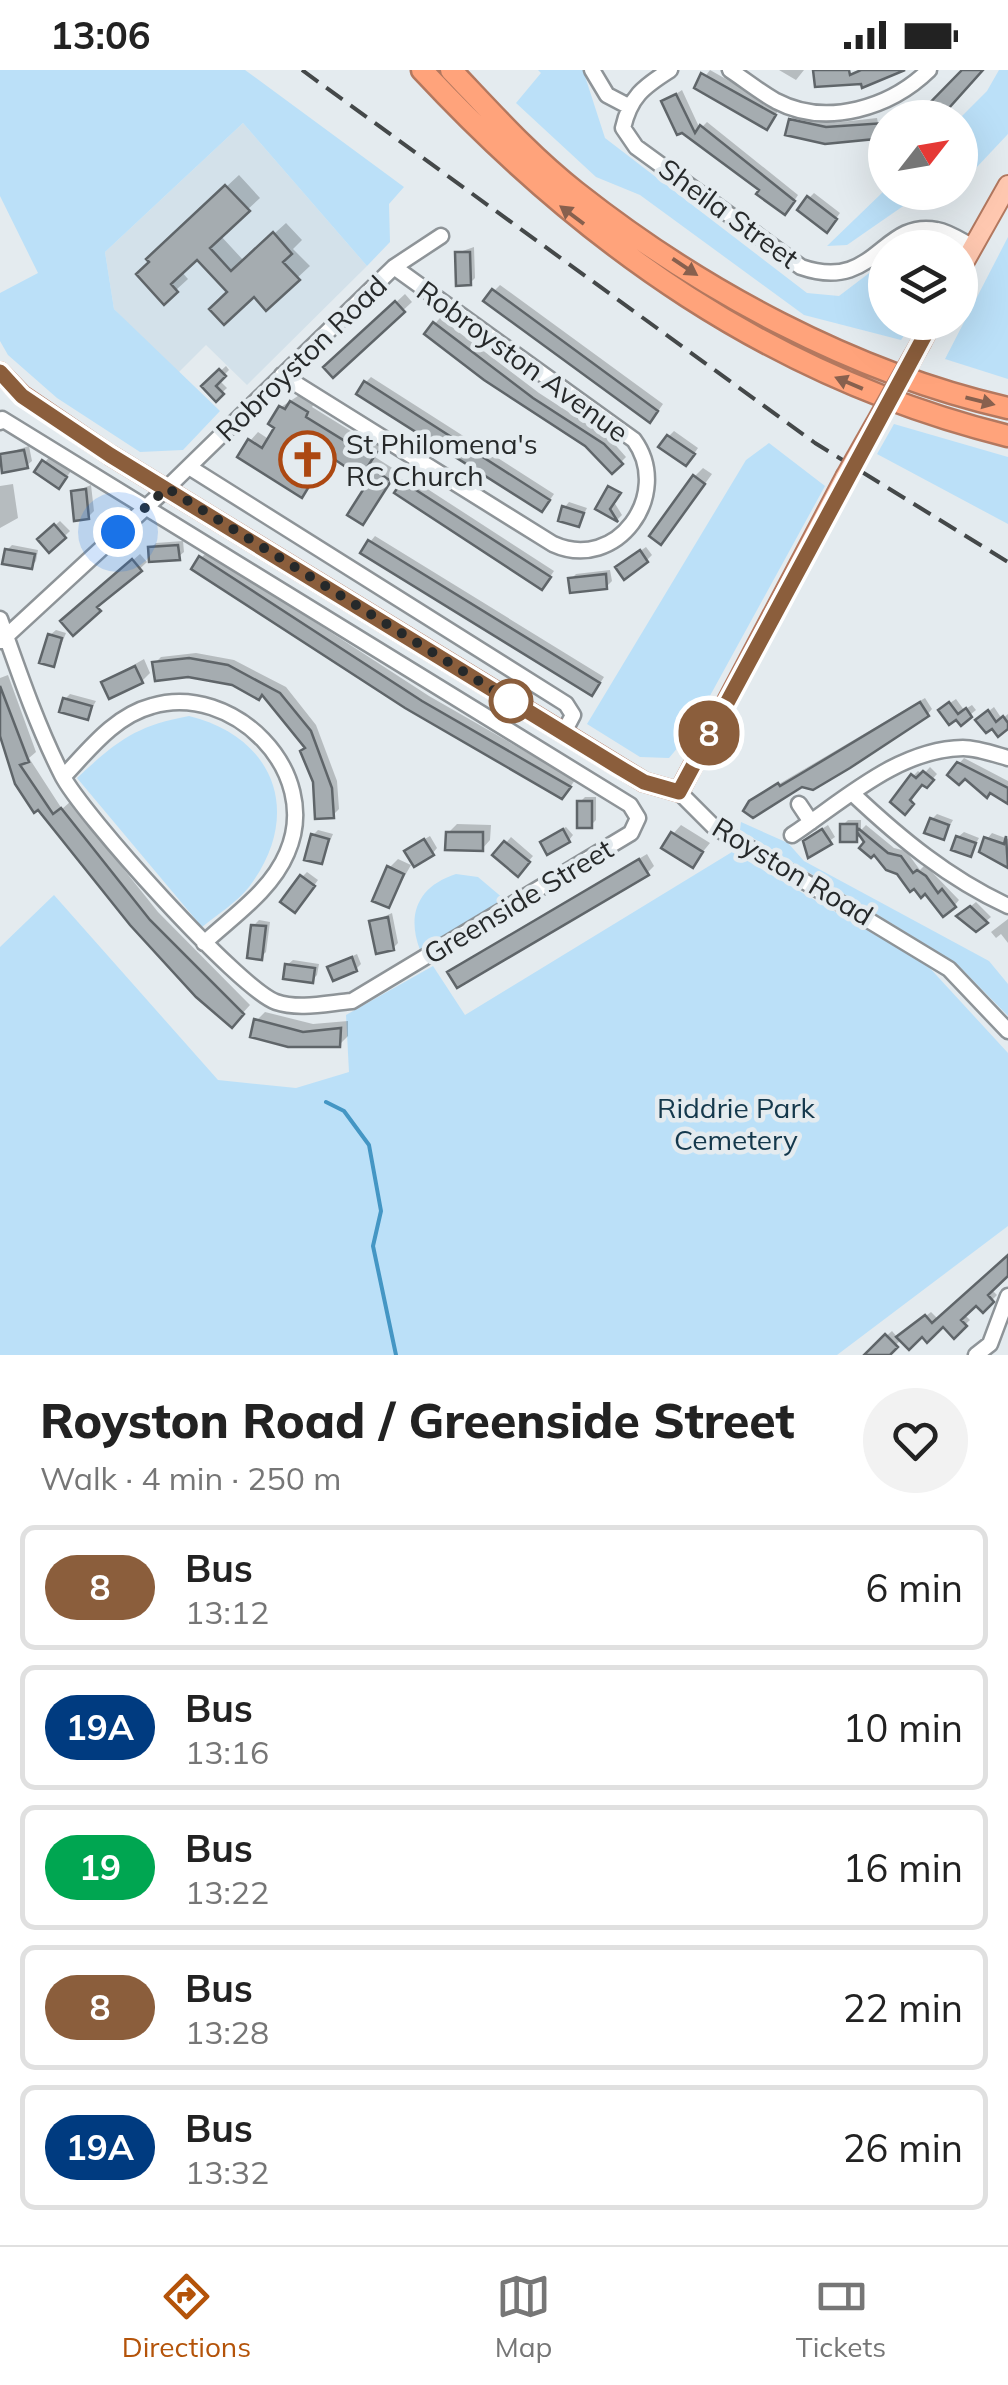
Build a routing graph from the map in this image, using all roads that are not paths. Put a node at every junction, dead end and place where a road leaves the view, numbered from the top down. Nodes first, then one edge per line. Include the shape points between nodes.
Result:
1 (422, 70) edge
2 (451, 70) edge
3 (592, 70) edge
4 (670, 70) edge
5 (730, 70) edge
6 (930, 70) edge
7 (628, 106) junction
8 (1008, 185) edge
9 (441, 236) dead end
10 (978, 237) edge
11 (868, 260) edge
12 (394, 267) junction
13 (923, 340) edge
14 (0, 372) edge
15 (282, 376) junction
16 (1008, 408) edge
17 (0, 422) edge
18 (1008, 436) edge
19 (189, 466) junction
20 (167, 488) junction
21 (146, 506) junction
22 (0, 618) edge
23 (3, 639) edge
24 (564, 734) junction
25 (1008, 758) edge
26 (62, 777) junction
27 (679, 792) junction
28 (853, 794) junction
29 (799, 804) dead end
30 (811, 822) junction
31 (792, 835) dead end
32 (1008, 906) edge
33 (204, 944) junction
34 (1008, 1031) edge
35 (1008, 1296) edge
36 (976, 1355) edge

18 -> 1 highway via 861,389 696,304 564,210
2 -> 16 highway via 577,194 711,284 838,350
3 - 7 street via 607,94
4 - 7 street via 640,89
5 - 6 street via 780,103 827,112 875,107
7 - 11 street, Sheila Street via 623,128 636,147 801,267 828,276
8 - 10 main road
9 - 12 street, Robroyston Road
12 - 15 street, Robroyston Road
12 - 15 street, Robroyston Avenue via 634,440 650,485 624,536 582,553 553,544
13 - 27 main road, bridge
14 - 20 main road, Royston Road via 22,396
15 - 19 street, Robroyston Road
17 - 21 street
19 - 20 street, Robroyston Road
19 - 24 street via 566,704 572,715
20 - 21 street, Robroyston Road
20 - 24 main road, Royston Road
21 - 23 street, Robroyston Road
21 - 33 street, Greenside Street via 630,805 638,818 631,833 352,1001 276,1002
22 - 23 street, Greenside Street
23 - 26 street, Greenside Street
24 - 27 main road, Royston Road via 644,782
25 - 28 street via 967,747 928,751
26 - 33 street, Greenside Street
26 - 33 street via 110,728 148,706 182,700 216,706 262,738 291,791 292,842 274,878
27 - 34 street, Royston Road via 713,826 949,969
28 - 30 street
28 - 32 street via 965,886
29 - 30 street
30 - 31 street
35 - 36 street via 990,1344

